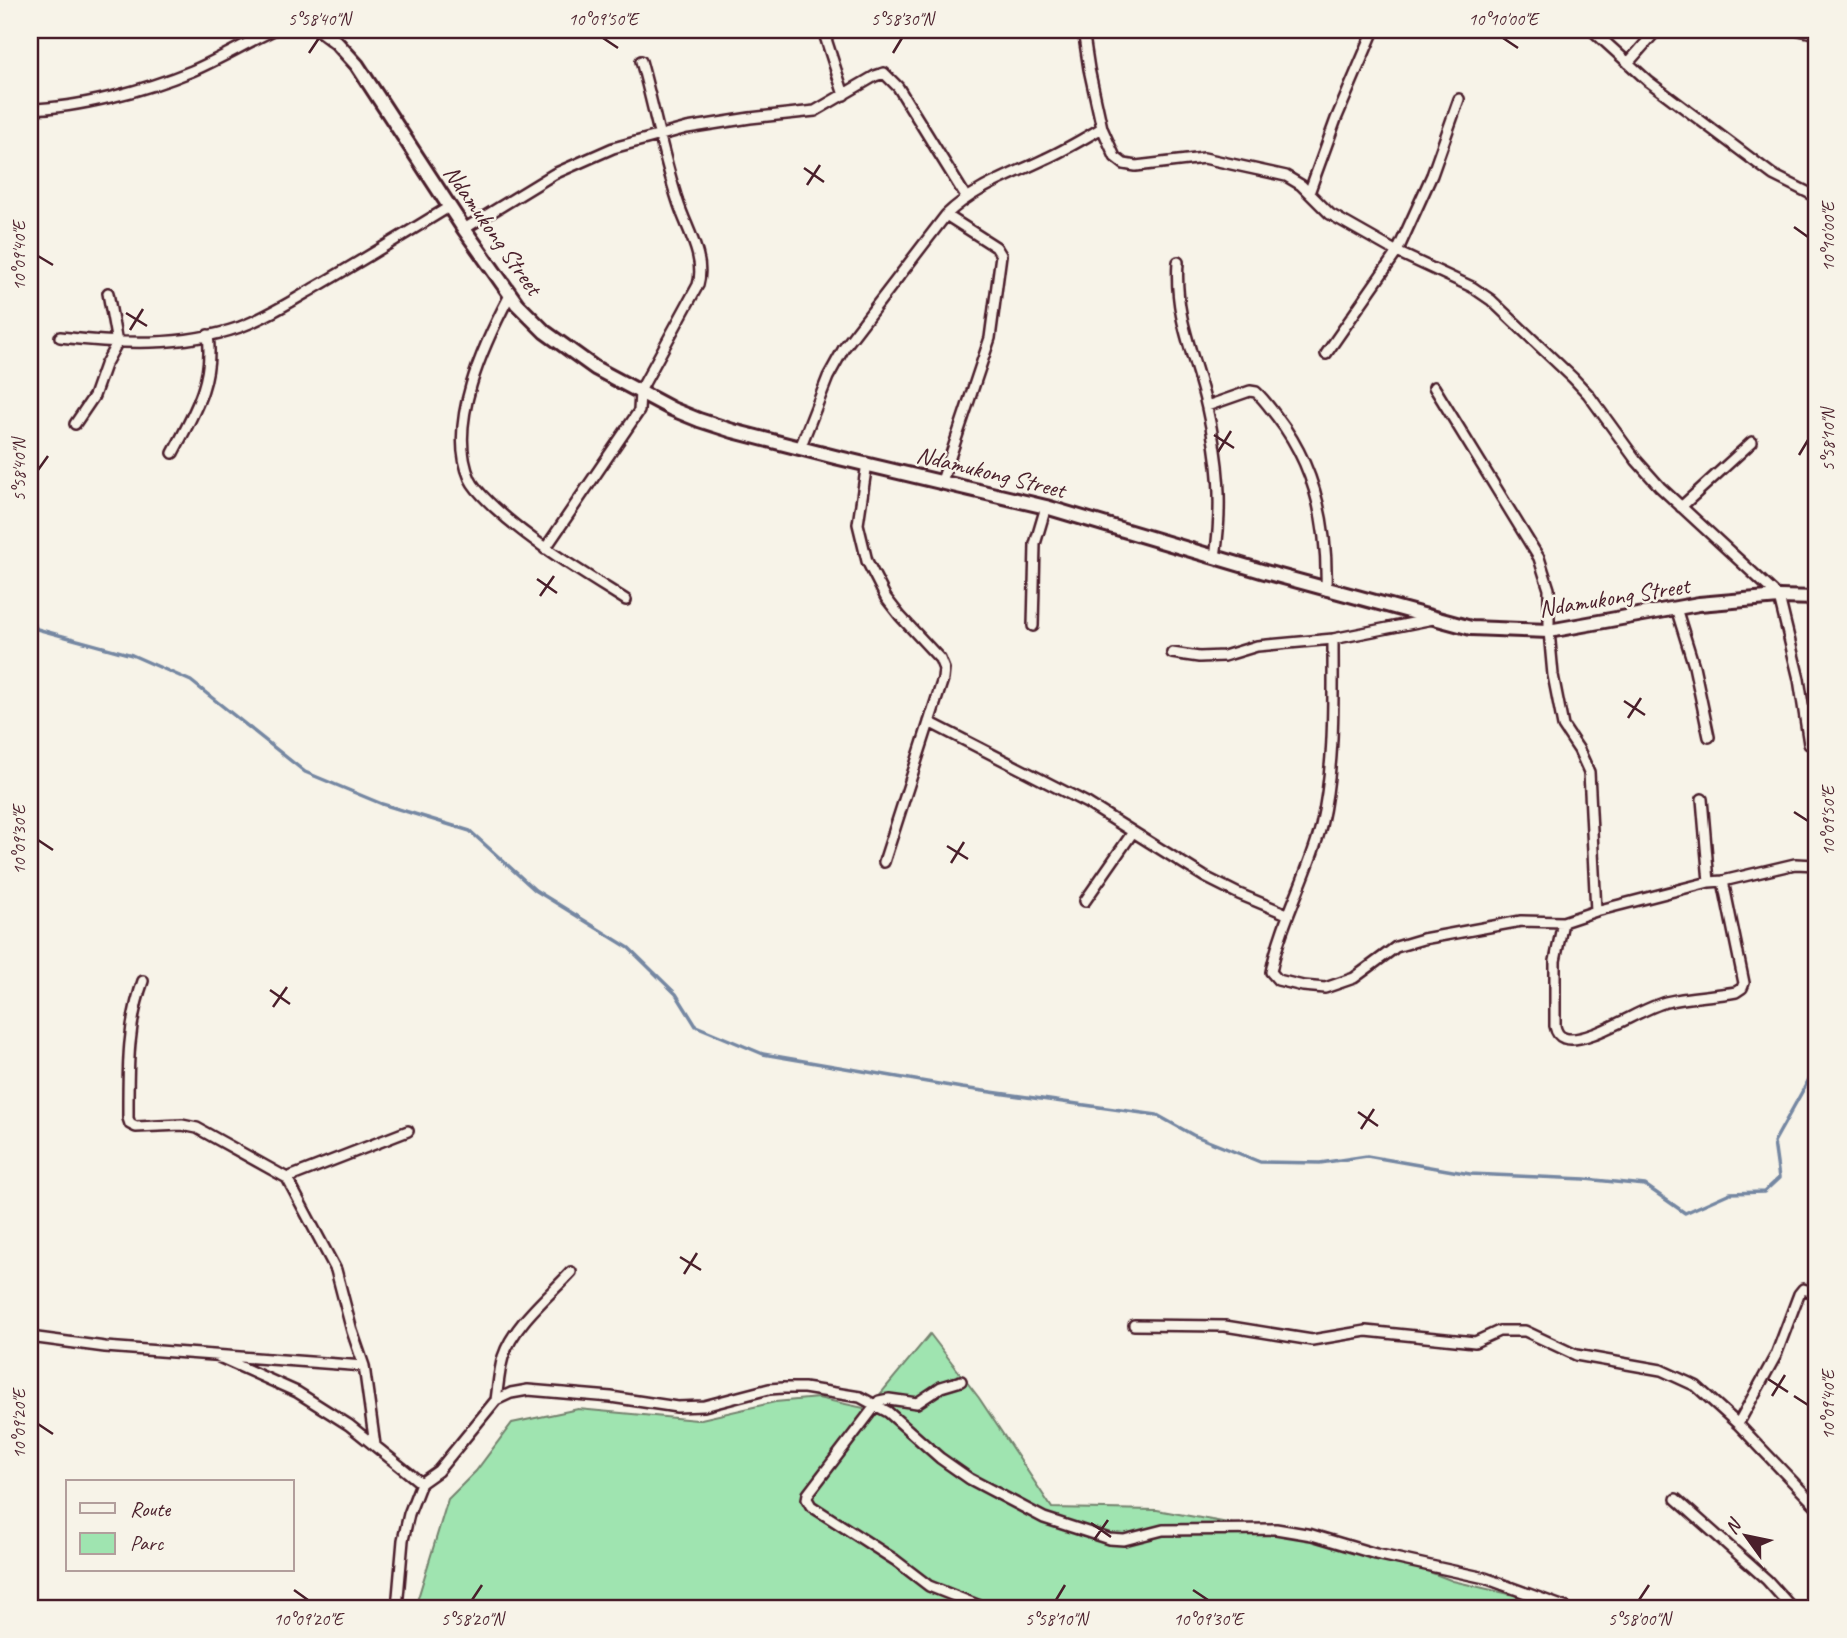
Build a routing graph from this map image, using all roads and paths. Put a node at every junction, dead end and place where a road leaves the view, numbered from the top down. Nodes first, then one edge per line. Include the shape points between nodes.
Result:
1 (274, 30) edge
2 (320, 30) edge
3 (823, 30) edge
4 (1083, 30) edge
5 (1374, 30) edge
6 (1592, 30) edge
7 (1657, 30) edge
8 (1799, 30) edge
9 (1817, 34) edge
10 (642, 61) dead end
11 (1628, 63) junction
12 (844, 95) junction
13 (1459, 99) dead end
14 (30, 109) edge
15 (1102, 128) junction
16 (661, 135) junction
17 (1309, 193) junction
18 (965, 197) junction
19 (1817, 197) edge
20 (449, 207) junction
21 (946, 215) junction
22 (464, 229) junction
23 (1396, 252) junction
24 (1178, 262) dead end
25 (108, 293) dead end
26 (510, 295) junction
27 (208, 335) junction
28 (60, 337) dead end
29 (117, 343) junction
30 (1326, 354) dead end
31 (1434, 387) dead end
32 (640, 391) junction
33 (1207, 406) junction
34 (75, 424) dead end
35 (1752, 442) dead end
36 (800, 448) junction
37 (173, 453) dead end
38 (867, 463) junction
39 (942, 481) junction
40 (1046, 507) junction
41 (1681, 507) junction
42 (545, 549) junction
43 (1215, 557) junction
44 (1326, 590) junction
45 (1779, 597) junction
46 (1817, 598) edge
47 (626, 600) dead end
48 (1676, 608) junction
49 (1435, 619) junction
50 (1033, 626) dead end
51 (1549, 631) junction
52 (1333, 639) junction
53 (1172, 653) dead end
54 (929, 722) junction
55 (1709, 737) dead end
56 (1809, 744) dead end
57 (1702, 799) dead end
58 (1133, 832) junction
59 (884, 862) dead end
60 (1817, 865) edge
61 (1723, 881) junction
62 (1709, 883) junction
63 (1085, 901) dead end
64 (1596, 911) junction
65 (1287, 914) junction
66 (1563, 922) junction
67 (143, 981) dead end
68 (408, 1131) dead end
69 (287, 1178) junction
70 (571, 1272) dead end
71 (1817, 1293) edge
72 (1134, 1325) dead end
73 (30, 1337) edge
74 (214, 1354) junction
75 (364, 1366) junction
76 (961, 1381) dead end
77 (496, 1400) junction
78 (877, 1404) junction
79 (1738, 1424) junction
80 (375, 1445) junction
81 (421, 1483) junction
82 (1676, 1499) dead end
83 (1817, 1507) edge
84 (397, 1608) edge
85 (985, 1608) edge
86 (1567, 1608) edge
87 (1792, 1608) edge

1 - 14 street via 191,71 139,89
2 - 20 main road, Ndamukong Street via 357,65
3 - 12 street
4 - 15 street
5 - 17 street
6 - 11 street
7 - 11 street
8 - 9 street
10 - 16 street
11 - 19 street via 1773,175
12 - 16 street via 815,111
12 - 18 street via 875,76 884,74 892,79
13 - 23 street via 1429,183
15 - 17 street via 1115,157 1124,164 1204,158 1286,176
15 - 18 street
16 - 22 street via 589,157
16 - 32 street via 701,273
17 - 23 street via 1330,214
18 - 21 street
20 - 22 main road, Ndamukong Street
20 - 27 street via 280,308
21 - 36 street via 844,348
21 - 39 street via 1001,254 990,338
22 - 26 main road, Ndamukong Street
23 - 30 street
23 - 41 street via 1491,300 1588,394 1636,460
24 - 33 street via 1181,323
25 - 29 street
26 - 32 main road, Ndamukong Street via 568,350
26 - 42 street via 485,346 466,404 462,421 465,461 479,492
27 - 29 street
27 - 37 street via 211,353 206,384
28 - 29 street
29 - 34 street via 94,396
31 - 51 street via 1539,558 1549,589
32 - 36 main road, Ndamukong Street via 699,420
32 - 42 street via 639,411
33 - 43 street via 1220,492
33 - 44 street via 1255,392 1291,434 1321,511
35 - 41 street
36 - 38 main road, Ndamukong Street
38 - 39 main road, Ndamukong Street
38 - 54 street via 859,524 867,561 893,607 944,669
39 - 40 main road, Ndamukong Street
40 - 43 main road, Ndamukong Street
40 - 50 street via 1035,544
41 - 45 street
42 - 47 street
43 - 44 main road, Ndamukong Street
44 - 49 main road, Ndamukong Street
45 - 46 main road, Ndamukong Street
45 - 48 main road, Ndamukong Street
45 - 56 street
48 - 51 main road, Ndamukong Street
48 - 55 street
49 - 51 main road, Ndamukong Street via 1471,628
49 - 52 street
51 - 64 street via 1563,726 1589,772
52 - 53 street via 1257,646 1210,657
52 - 65 street via 1333,722 1325,805 1313,852
54 - 58 street via 1087,803
54 - 59 street
57 - 62 street
58 - 63 street
58 - 65 street via 1225,888
60 - 61 street via 1795,864
61 - 62 street
61 - 66 street via 1742,988 1664,1003 1574,1038 1557,1034 1555,1026 1555,961
62 - 64 street
64 - 66 street
65 - 66 street via 1271,972 1278,980 1325,988 1354,978 1396,947 1423,939 1521,920
67 - 69 street via 129,1044 130,1124 197,1128
68 - 69 street
69 - 75 street via 335,1270
70 - 77 street via 510,1342
71 - 79 street via 1803,1289 1799,1294 1776,1356
72 - 79 street via 1225,1326 1312,1340 1366,1331 1475,1342 1499,1331 1525,1331 1576,1355 1677,1376 1696,1385
73 - 74 street
74 - 75 street
74 - 80 street via 296,1392
75 - 80 street
76 - 78 street via 941,1387 917,1404 883,1399
77 - 78 street via 528,1390 689,1407 769,1390 804,1388
77 - 81 street via 438,1471
78 - 85 street via 807,1499 929,1586
78 - 86 street via 970,1479 1044,1518 1109,1539 1125,1540 1163,1530 1276,1529 1485,1578
79 - 83 street
80 - 81 street
81 - 84 street via 403,1540
82 - 87 street

